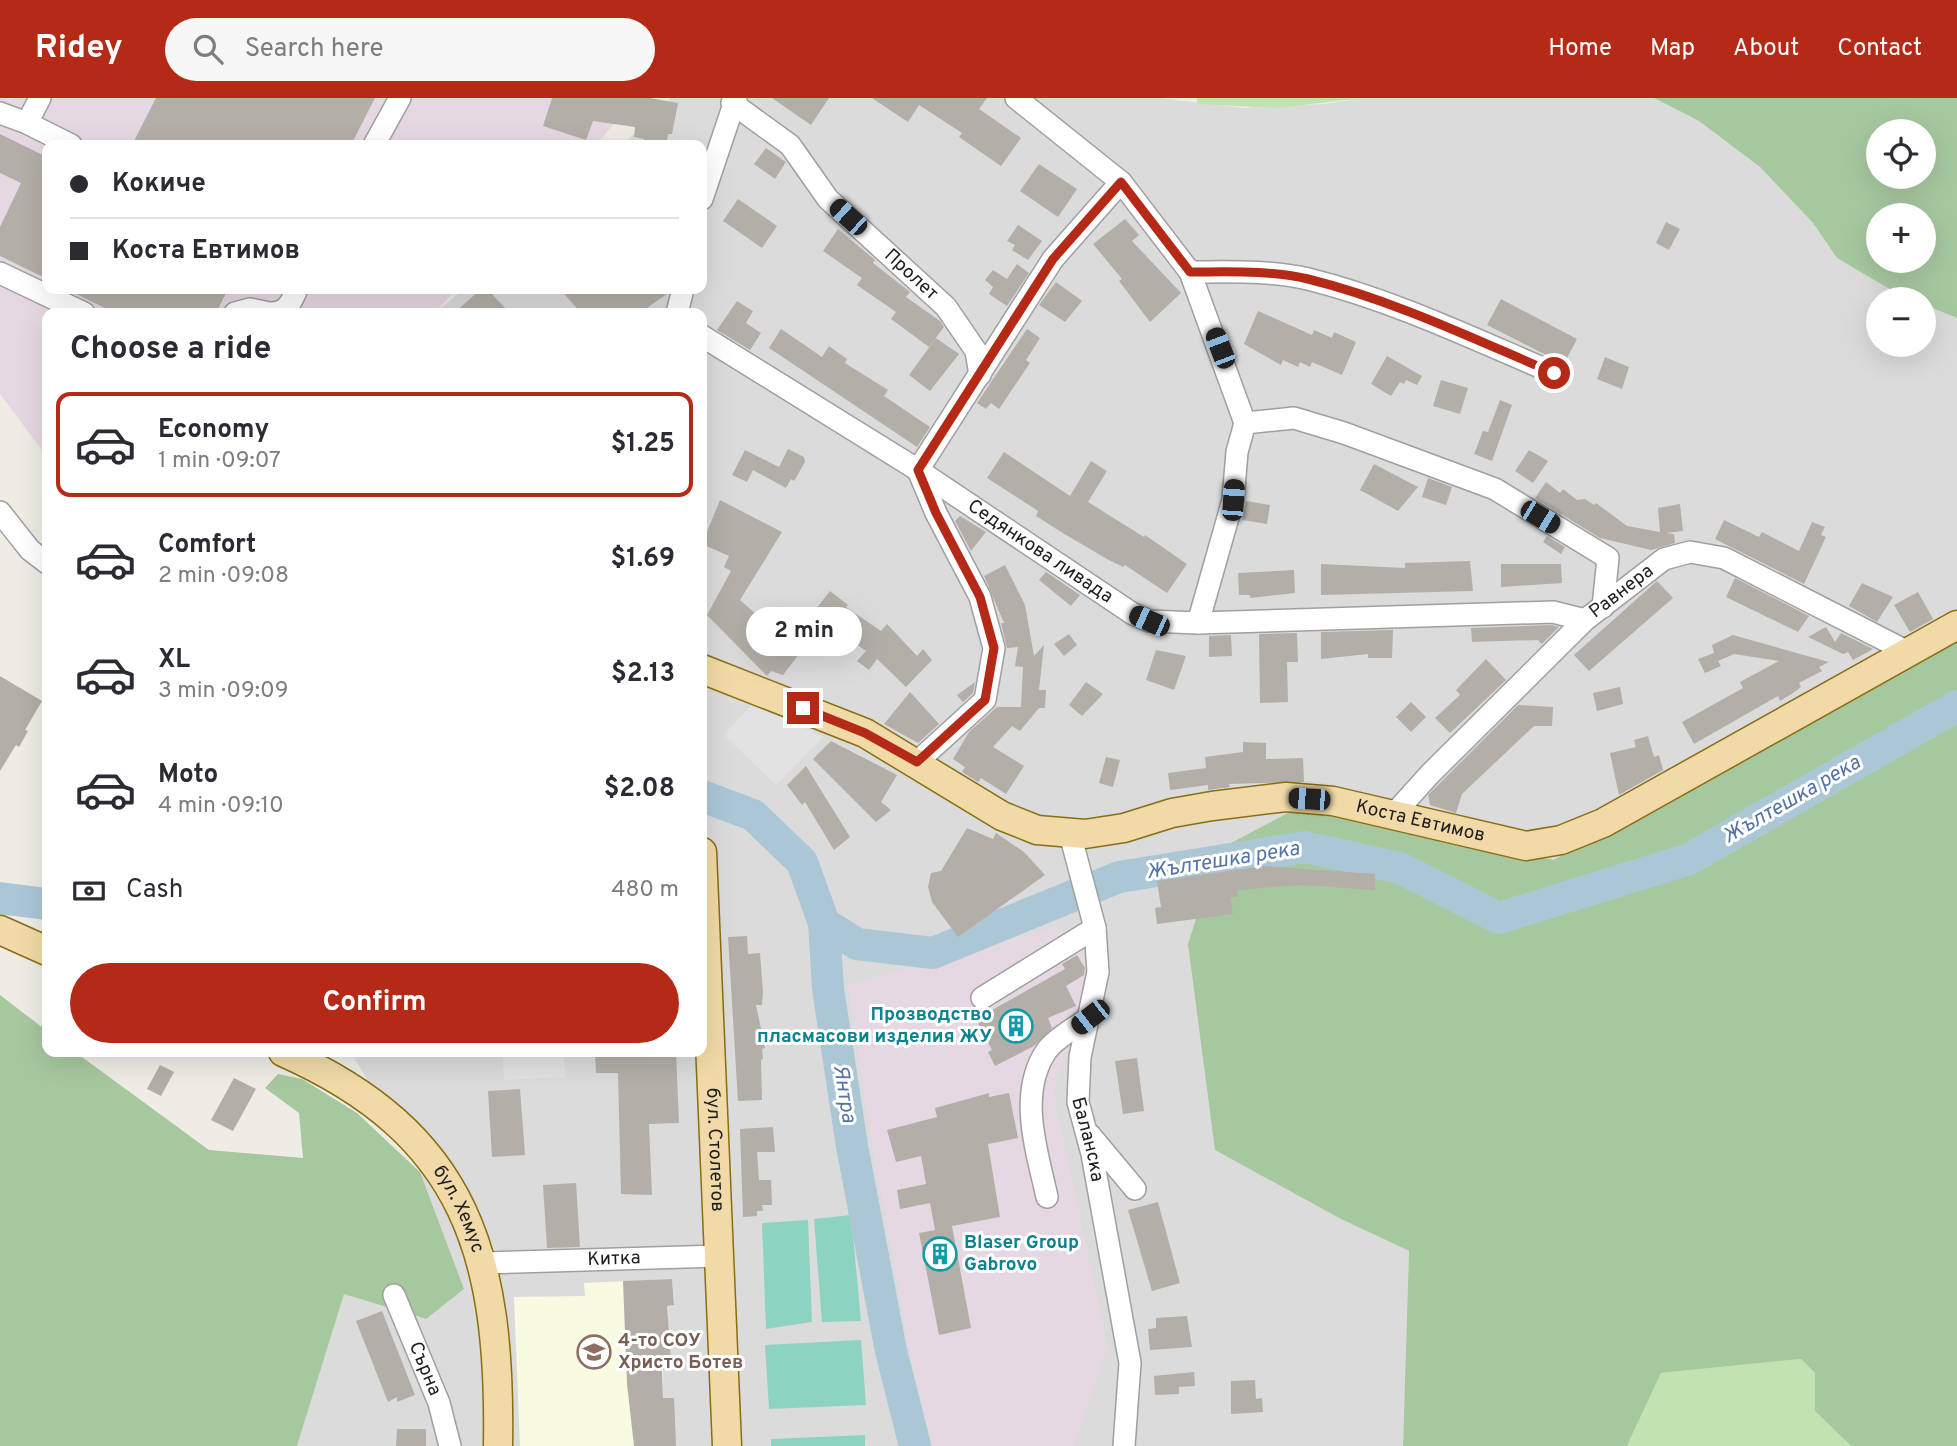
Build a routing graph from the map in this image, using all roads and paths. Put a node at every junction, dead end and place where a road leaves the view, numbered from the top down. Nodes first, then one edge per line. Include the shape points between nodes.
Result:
1 (40, 98) edge
2 (400, 98) edge
3 (1016, 98) edge
4 (734, 101) edge
5 (0, 113) edge
6 (27, 122) junction
7 (61, 140) edge
8 (377, 140) edge
9 (1121, 182) junction
10 (707, 184) edge
11 (1190, 272) junction
12 (0, 273) edge
13 (42, 293) edge
14 (44, 294) edge
15 (73, 308) edge
16 (707, 339) edge
17 (1554, 373) dead end
18 (980, 375) junction
19 (1245, 423) junction
20 (918, 470) junction
21 (0, 512) edge
22 (42, 559) edge
23 (1603, 607) junction
24 (1585, 620) junction
25 (1198, 623) junction
26 (1957, 625) edge
27 (1908, 652) junction
28 (707, 670) edge
29 (917, 762) junction
30 (1393, 815) junction
31 (1073, 847) junction
32 (1093, 922) junction
33 (0, 930) edge
34 (42, 949) edge
35 (707, 979) edge
36 (982, 998) dead end
37 (1090, 1017) junction
38 (292, 1057) edge
39 (1086, 1131) junction
40 (1135, 1189) dead end
41 (1047, 1197) dead end
42 (719, 1256) junction
43 (496, 1262) junction
44 (394, 1295) dead end
45 (450, 1446) edge
46 (498, 1446) edge
47 (727, 1446) edge
48 (1124, 1446) edge

1 - 6 street
2 - 8 street
3 - 9 street
4 - 10 street
4 - 18 street, Пролет via 790,145 828,199 946,307 976,351
5 - 6 street
6 - 7 street
9 - 11 street
9 - 18 street via 1053,259
11 - 17 street via 1249,272 1306,279 1430,321
11 - 19 street
12 - 13 street
14 - 15 street
16 - 20 street, Седянкова ливада
18 - 20 street
19 - 23 street via 1294,418 1495,489 1608,558
19 - 25 street via 1233,500
20 - 25 street, Седянкова ливада via 1133,614 1149,621
20 - 29 street via 980,597 994,648 985,700
21 - 22 street
23 - 24 street, Равнера
23 - 27 street, Равнера via 1664,559 1690,552 1724,558
24 - 25 street, Седянкова ливада via 1553,612
24 - 30 street, Равнера
26 - 27 main road, Коста Евтимов
27 - 30 main road, Коста Евтимов via 1603,823 1561,840 1525,846
28 - 29 main road, Коста Евтимов via 865,733
29 - 31 main road, Коста Евтимов via 1003,816
30 - 31 main road, Коста Евтимов via 1333,800 1286,797 1171,813
31 - 32 street, Баланска
32 - 36 street
32 - 37 street, Баланска via 1098,972
33 - 34 main road
35 - 42 main road, бул. Столетов
37 - 39 street, Баланска via 1080,1057 1078,1102
37 - 41 street via 1048,1050 1029,1092
38 - 43 main road, бул. Хемус via 365,1096 421,1145
39 - 40 street
39 - 48 street, Баланска via 1130,1363
42 - 43 street, Китка
42 - 47 main road, бул. Столетов
43 - 46 main road, бул. Хемус via 490,1302
44 - 45 street, Сърна via 439,1403

